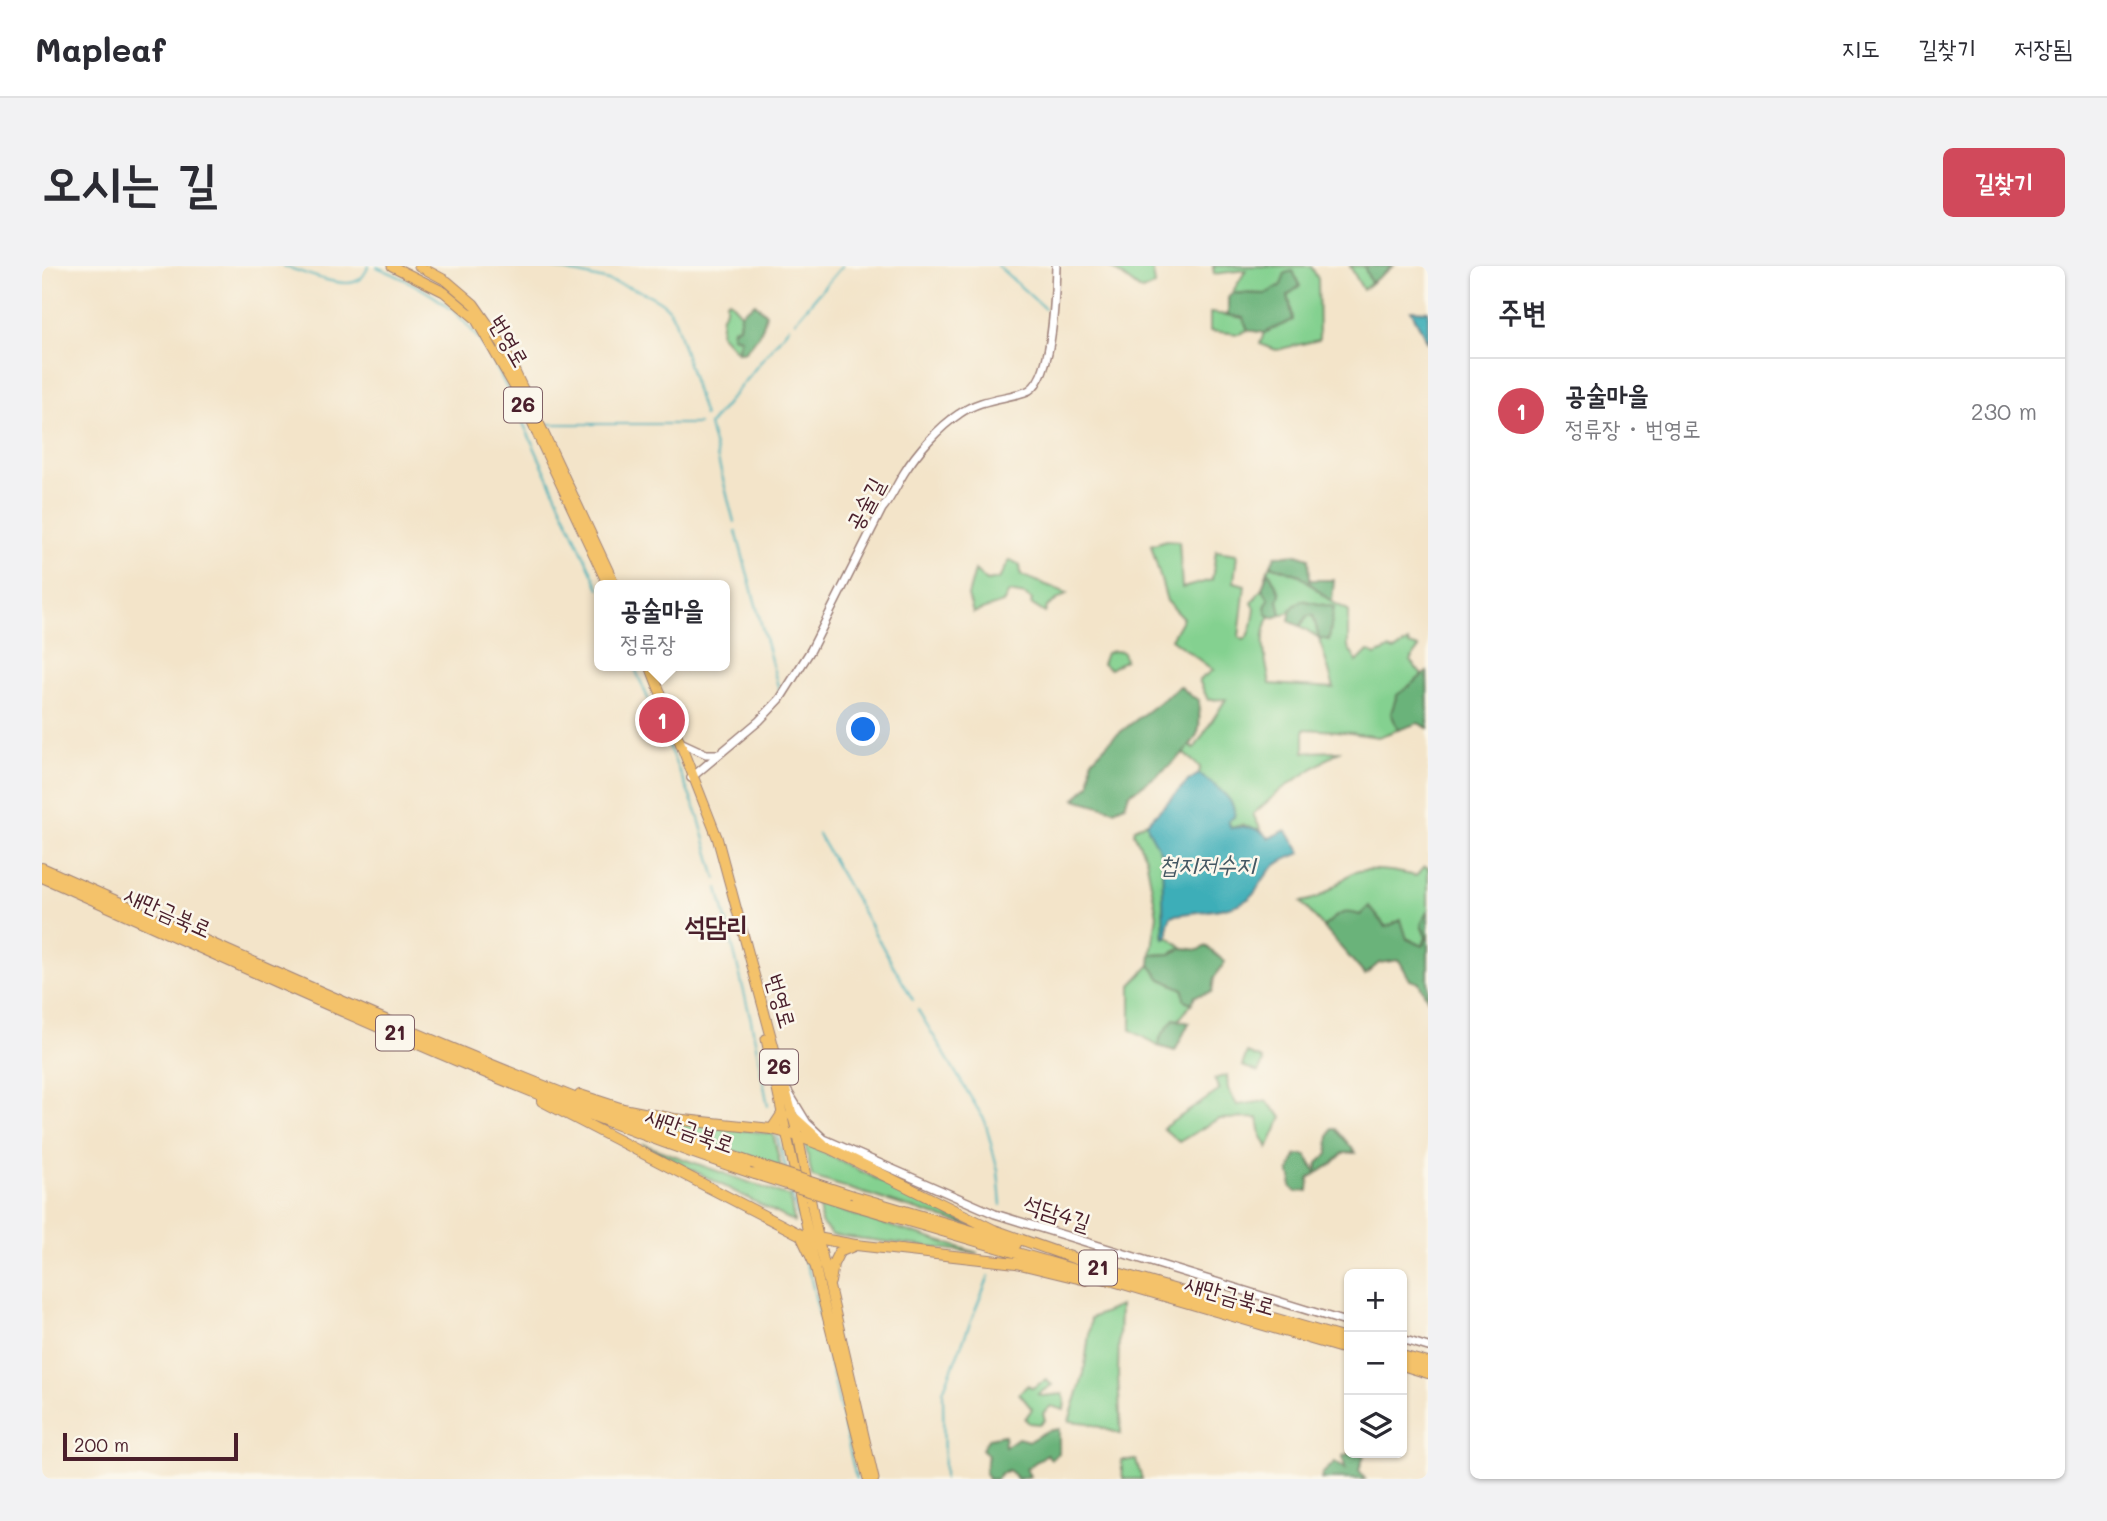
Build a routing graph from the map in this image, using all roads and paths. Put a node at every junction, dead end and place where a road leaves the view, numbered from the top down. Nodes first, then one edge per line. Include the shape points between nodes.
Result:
1 (392, 266) edge
2 (419, 266) edge
3 (1056, 266) edge
4 (606, 580) edge
5 (613, 580) edge
6 (646, 671) edge
7 (652, 671) edge
8 (680, 742) junction
9 (720, 754) junction
10 (693, 776) junction
11 (42, 868) edge
12 (42, 877) edge
13 (486, 1069) junction
14 (784, 1086) junction
15 (786, 1115) junction
16 (772, 1129) junction
17 (787, 1133) junction
18 (798, 1136) junction
19 (829, 1149) junction
20 (849, 1199) junction
21 (810, 1236) junction
22 (856, 1245) junction
23 (816, 1267) joint
24 (1116, 1273) junction
25 (830, 1282) junction
26 (1162, 1296) junction
27 (1344, 1320) edge
28 (1344, 1339) edge
29 (1407, 1341) edge
30 (1428, 1347) edge
31 (1344, 1349) edge
32 (1407, 1357) edge
33 (1428, 1363) edge
34 (1407, 1367) edge
35 (1428, 1373) edge
36 (867, 1479) edge
37 (874, 1479) edge

1 - 4 main road, 번영로 / 26 via 444,292 475,318 518,393
2 - 5 main road, 번영로 / 26 via 447,281 474,304 502,344
3 - 9 street, 공술길 via 1053,331 1035,387 960,413 905,470 792,682 768,712
6 - 10 main road, 번영로 / 26
7 - 8 main road, 번영로 / 26
8 - 9 street via 706,754
8 - 10 main road, 번영로 / 26
9 - 10 street, 공술길
10 - 14 main road, 번영로 / 26 via 718,836
10 - 15 main road, 번영로 / 26
11 - 13 highway, 새만금북로 / 21
12 - 13 highway, 새만금북로 / 21
13 - 16 highway, 21 via 623,1109
13 - 20 highway, 새만금북로 / 21, bridge via 615,1124
13 - 21 highway, 21
14 - 15 main road, 번영로 / 26
14 - 27 street, 석담4길 via 807,1123 824,1139 995,1214
15 - 16 highway
15 - 17 main road, 번영로 / 26
15 - 18 main road, 번영로 / 26
15 - 19 highway
16 - 17 highway, 21
17 - 18 highway, 21
17 - 21 main road, 번영로 / 26
18 - 19 highway, 21
18 - 21 main road, 번영로 / 26
19 - 24 highway, 21 via 994,1230
20 - 24 highway, 새만금북로 / 21
20 - 26 highway, 새만금북로 / 21
21 - 22 highway
21 - 23 highway
21 - 25 main road, 번영로 / 26
22 - 25 highway via 839,1252
22 - 26 highway, 21 via 1016,1264
23 - 36 main road
24 - 28 highway, 새만금북로 / 21
25 - 37 main road, 번영로 / 26
26 - 31 highway, 새만금북로 / 21
29 - 30 street
32 - 33 highway
34 - 35 highway

